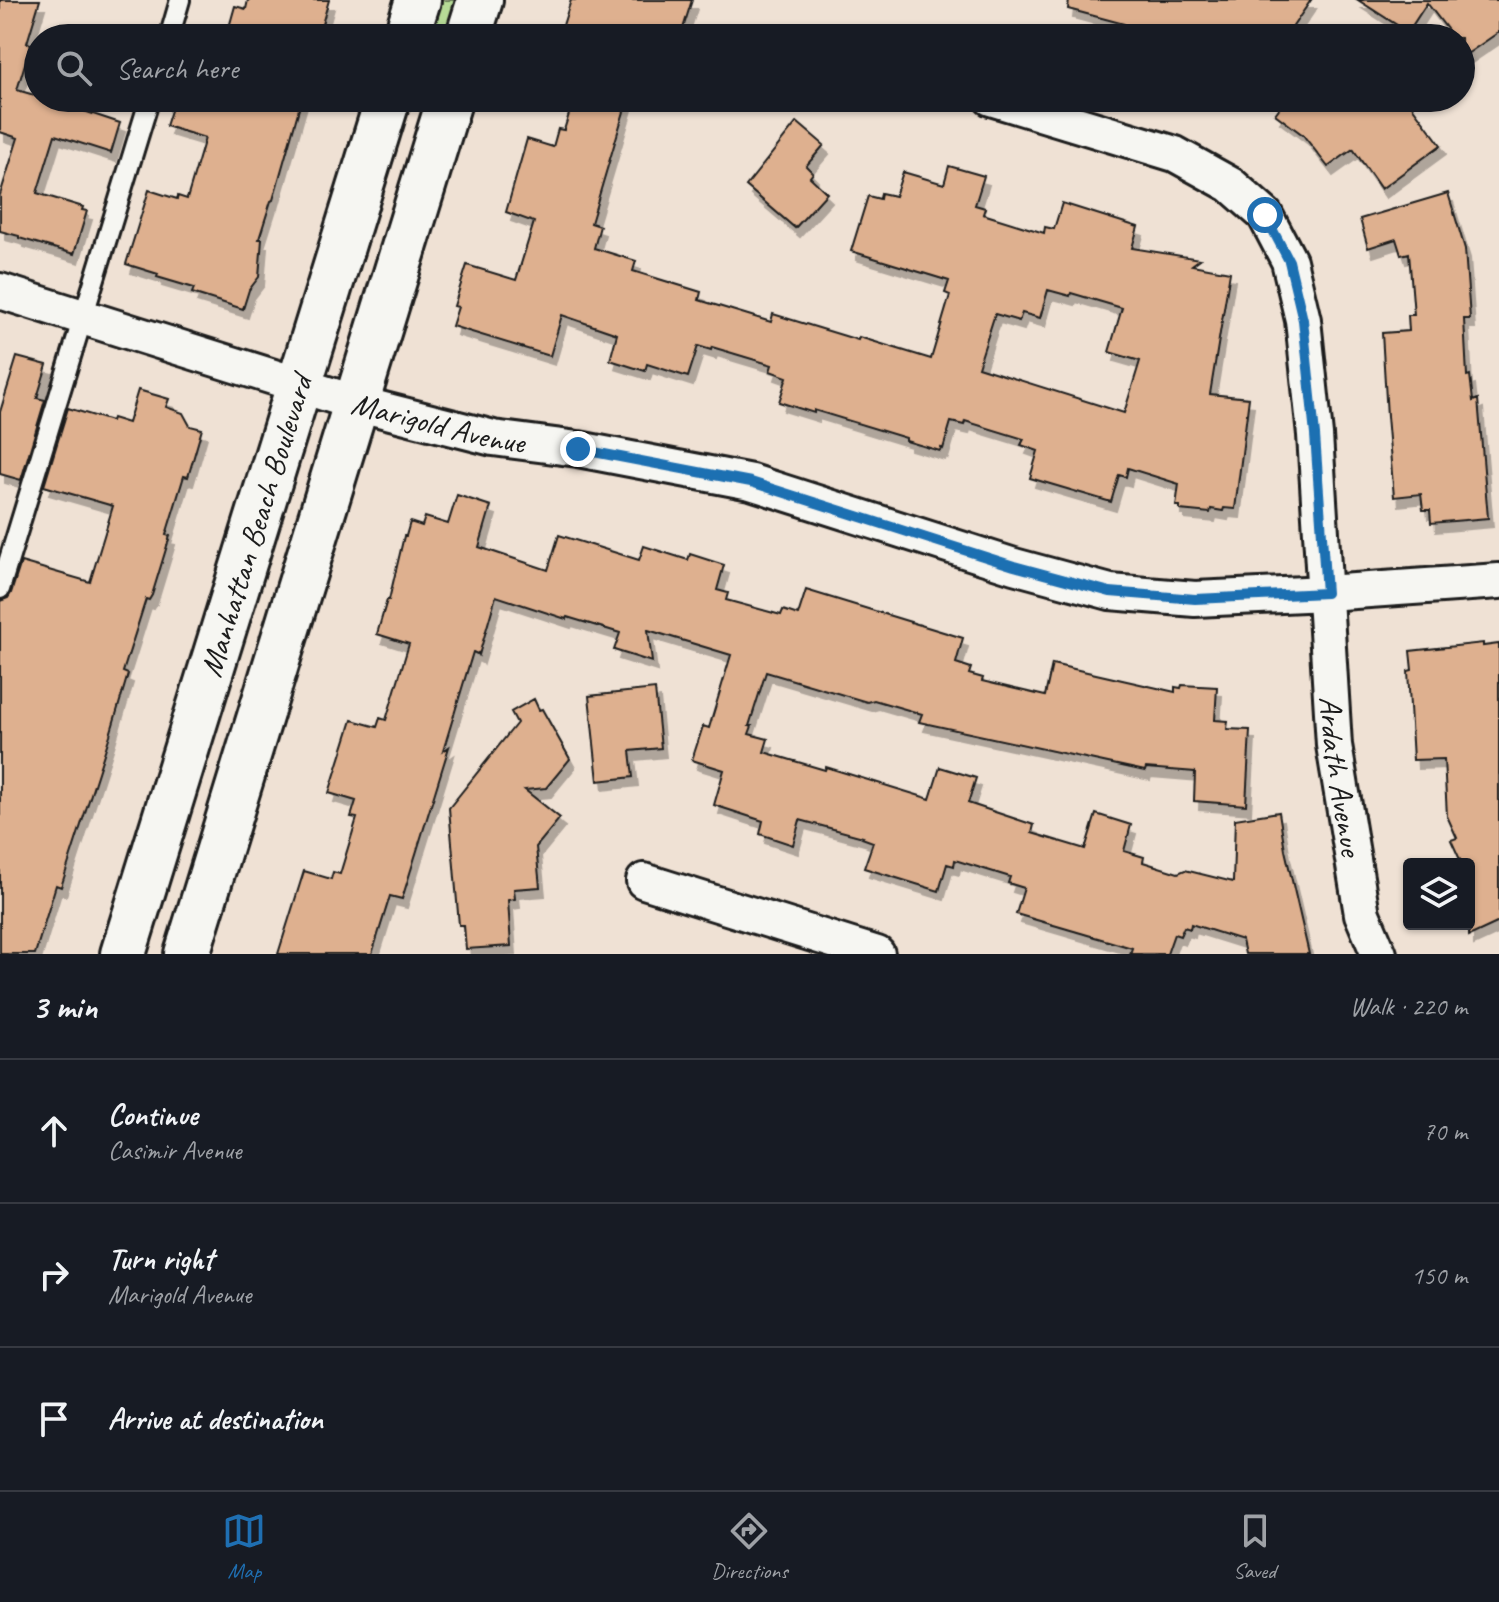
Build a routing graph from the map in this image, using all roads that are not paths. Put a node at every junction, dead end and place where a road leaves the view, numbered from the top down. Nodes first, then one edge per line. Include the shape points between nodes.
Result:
1 (180, 0) edge
2 (418, 0) edge
3 (480, 0) edge
4 (173, 24) edge
5 (410, 24) edge
6 (472, 24) edge
7 (146, 112) edge
8 (384, 112) edge
9 (446, 112) edge
10 (1037, 112) edge
11 (0, 291) edge
12 (83, 317) junction
13 (299, 384) junction
14 (356, 403) junction
15 (1499, 581) edge
16 (0, 589) edge
17 (1326, 593) junction
18 (644, 881) dead end
19 (123, 954) edge
20 (187, 954) edge
21 (877, 954) edge
22 (1379, 954) edge

1 - 4 lane
2 - 5 main road
3 - 6 main road
7 - 12 lane
8 - 13 main road, Manhattan Beach Boulevard
9 - 14 main road, Manhattan Beach Boulevard
10 - 17 street, Ardath Avenue via 1175,154 1231,185 1265,215 1289,261 1303,320
11 - 12 street, Marigold Avenue
12 - 13 street, Marigold Avenue
12 - 16 lane
13 - 14 street, Marigold Avenue
13 - 19 main road, Manhattan Beach Boulevard
14 - 17 street, Marigold Avenue via 493,438 751,482 1110,592 1195,599
14 - 20 main road, Manhattan Beach Boulevard
15 - 17 street, Marigold Avenue
17 - 22 street, Ardath Avenue via 1334,745 1362,914
18 - 21 street

